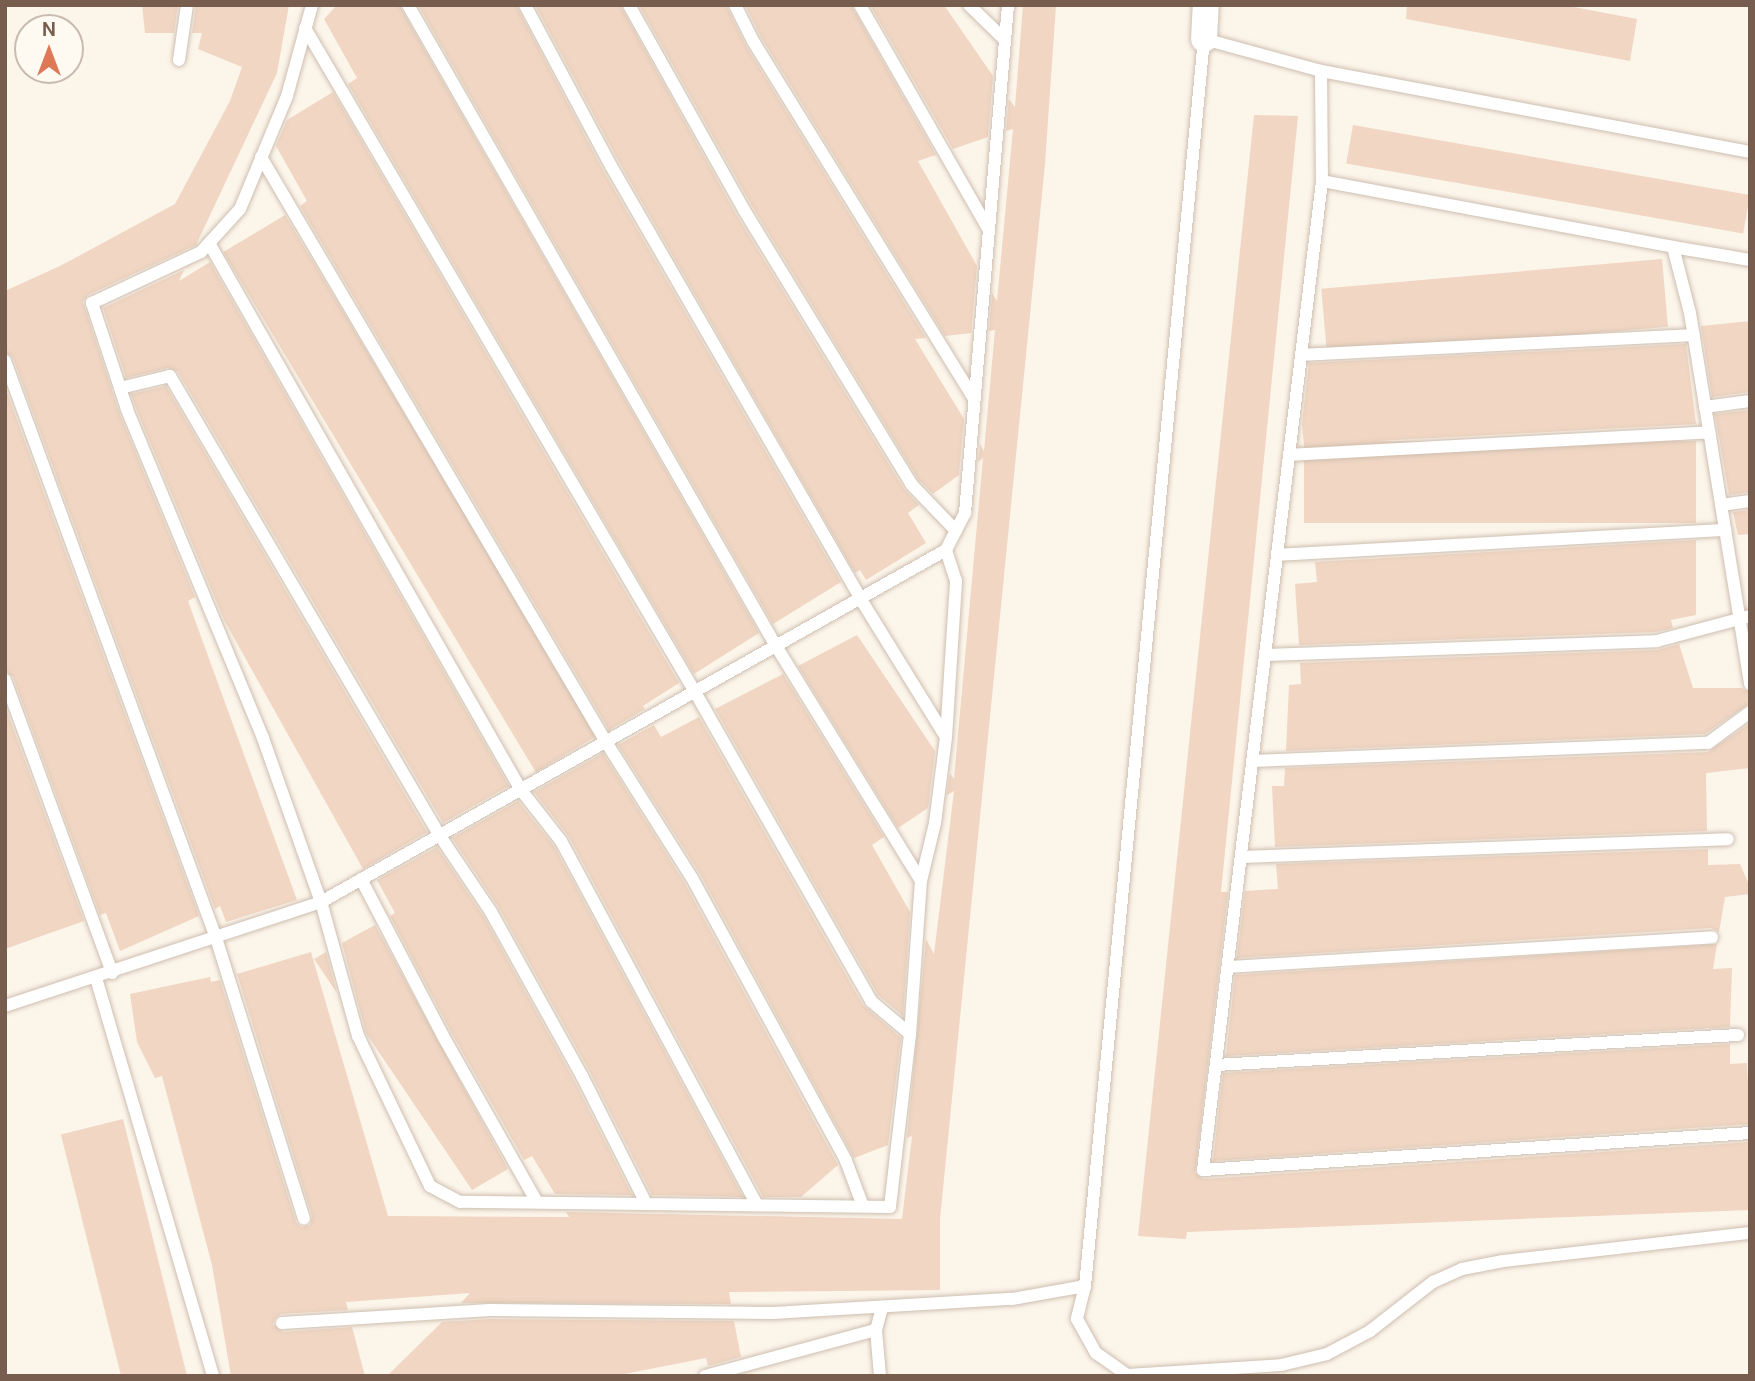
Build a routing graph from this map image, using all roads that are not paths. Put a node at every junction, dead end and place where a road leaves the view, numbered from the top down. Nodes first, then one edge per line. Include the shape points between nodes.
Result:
1 (187, 5) edge
2 (312, 5) edge
3 (408, 5) edge
4 (525, 5) edge
5 (629, 5) edge
6 (735, 5) edge
7 (860, 5) edge
8 (969, 5) edge
9 (1008, 5) edge
10 (1206, 5) edge
11 (305, 28) junction
12 (1204, 39) junction
13 (1005, 40) junction
14 (179, 60) dead end
15 (1321, 71) junction
16 (1750, 152) edge
17 (261, 158) junction
18 (1322, 180) junction
19 (989, 230) junction
20 (209, 243) junction
21 (1673, 247) junction
22 (1750, 260) edge
23 (1693, 335) junction
24 (1301, 355) junction
25 (5, 361) edge
26 (120, 388) junction
27 (974, 400) junction
28 (1750, 401) edge
29 (1705, 407) junction
30 (1709, 432) junction
31 (1289, 455) junction
32 (1750, 501) edge
33 (1721, 505) junction
34 (1725, 530) junction
35 (956, 531) junction
36 (946, 551) junction
37 (1277, 555) junction
38 (860, 598) junction
39 (1744, 617) edge
40 (776, 646) junction
41 (1265, 655) junction
42 (5, 680) edge
43 (1750, 684) edge
44 (695, 692) junction
45 (1750, 712) edge
46 (946, 737) junction
47 (606, 742) junction
48 (1252, 761) junction
49 (521, 790) junction
50 (440, 836) junction
51 (1728, 839) dead end
52 (1241, 857) junction
53 (361, 879) junction
54 (921, 881) junction
55 (321, 902) junction
56 (1712, 937) dead end
57 (216, 938) junction
58 (1228, 967) junction
59 (112, 973) junction
60 (96, 978) junction
61 (5, 1006) edge
62 (910, 1034) junction
63 (1738, 1035) dead end
64 (1216, 1065) junction
65 (1750, 1133) edge
66 (537, 1202) junction
67 (646, 1203) junction
68 (757, 1205) junction
69 (863, 1206) junction
70 (304, 1219) dead end
71 (1750, 1233) edge
72 (1085, 1286) junction
73 (882, 1307) junction
74 (282, 1323) dead end
75 (876, 1330) junction
76 (213, 1376) edge
77 (705, 1376) edge
78 (880, 1376) edge

1 - 14 lane
2 - 11 lane
3 - 40 lane
4 - 38 lane via 611,166
5 - 35 lane via 744,210 911,484
6 - 27 lane
7 - 19 lane
8 - 13 lane
9 - 13 lane
10 - 12 street
11 - 17 lane via 287,96
11 - 44 lane
12 - 15 lane
12 - 72 lane
13 - 19 lane
15 - 16 lane
15 - 18 lane
17 - 20 lane via 240,209
17 - 47 lane
18 - 21 lane
18 - 24 lane
19 - 27 lane
20 - 26 lane via 201,253 92,303
20 - 49 lane
21 - 22 lane
21 - 23 lane
23 - 24 lane
23 - 29 lane
24 - 31 lane
25 - 57 lane
26 - 50 lane via 170,376
26 - 55 lane via 263,738
27 - 35 lane via 965,513
28 - 29 lane
29 - 30 lane
30 - 31 lane
30 - 33 lane
31 - 37 lane
32 - 33 lane
33 - 34 lane
34 - 37 lane
34 - 39 lane
35 - 36 lane
36 - 38 lane
36 - 46 lane via 956,581
37 - 41 lane
38 - 40 lane
38 - 46 lane
39 - 41 lane via 1657,641
39 - 43 lane
40 - 44 lane
40 - 54 lane
41 - 48 lane
42 - 59 lane
44 - 47 lane
44 - 62 lane via 871,1001
45 - 48 lane via 1708,743
46 - 54 lane via 935,823
47 - 49 lane
47 - 69 lane via 692,878 846,1161
48 - 52 lane
49 - 50 lane
49 - 68 lane via 561,841
50 - 53 lane
50 - 67 lane via 491,912
51 - 52 lane
52 - 58 lane
53 - 55 lane
53 - 66 lane
54 - 62 lane
55 - 57 lane
55 - 66 lane via 358,1036 429,1186 460,1202
56 - 58 lane
57 - 59 lane
57 - 70 lane
58 - 64 lane
59 - 60 lane
60 - 61 lane
60 - 76 lane
62 - 69 lane via 890,1207
63 - 64 lane
64 - 65 lane via 1203,1170
66 - 67 lane
67 - 68 lane
68 - 69 lane
71 - 72 lane via 1462,1269 1433,1282 1370,1331 1327,1354 1281,1365 1172,1374 1128,1375 1096,1353 1077,1319
72 - 73 lane via 1012,1299
73 - 74 lane via 773,1313 490,1310
73 - 75 lane
75 - 77 lane
75 - 78 lane

